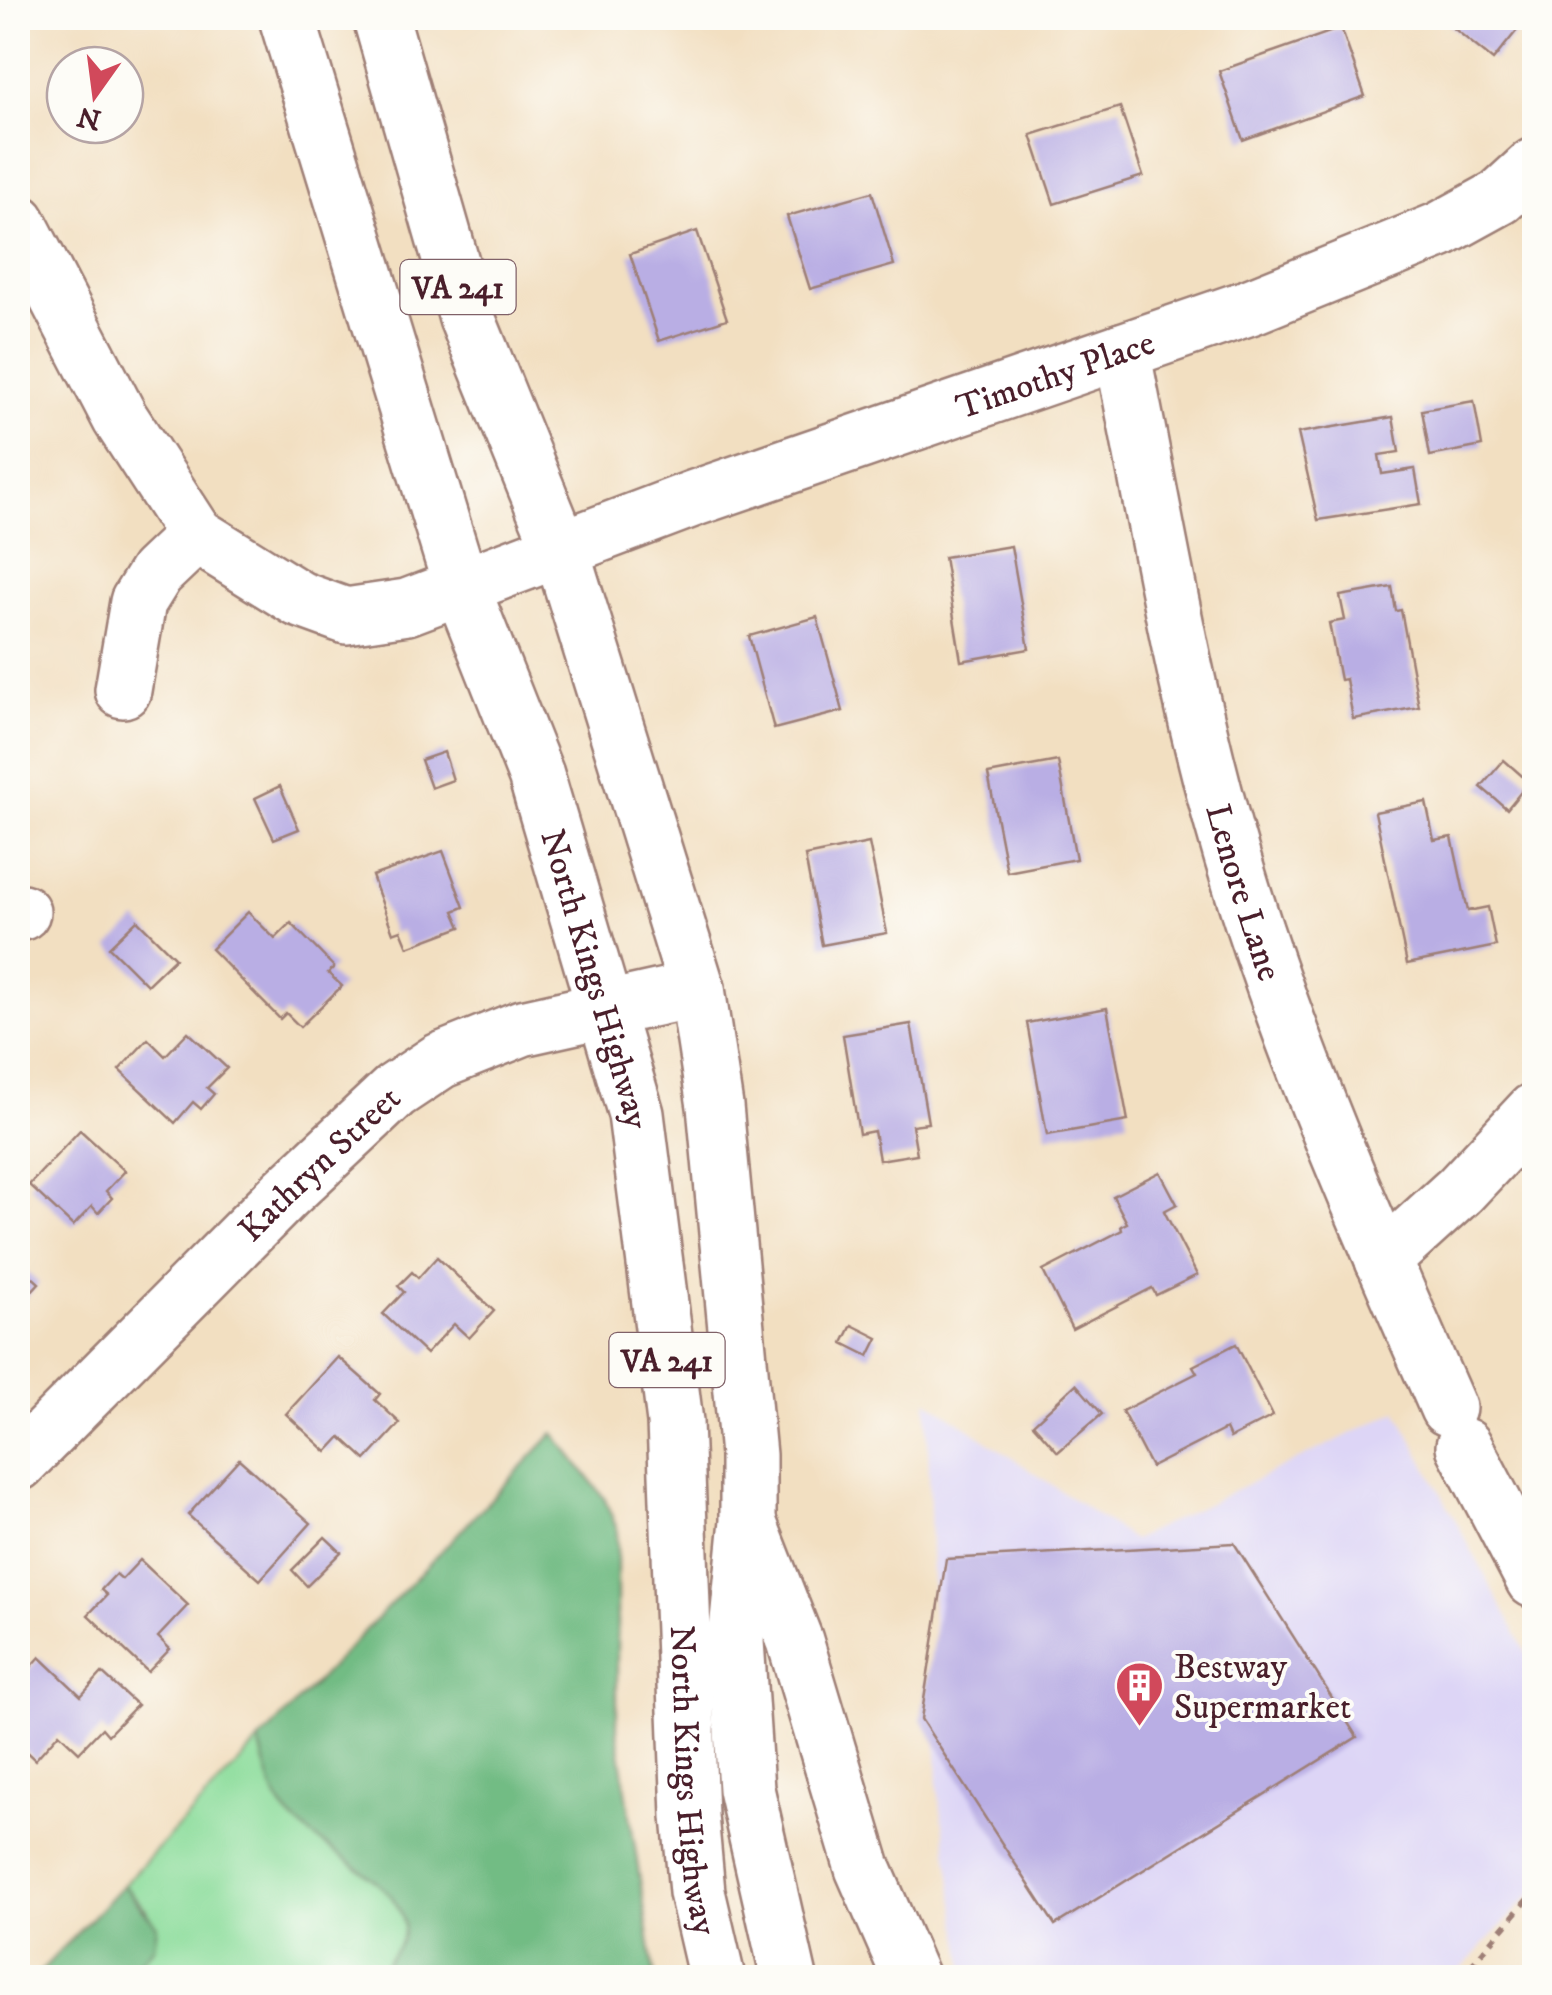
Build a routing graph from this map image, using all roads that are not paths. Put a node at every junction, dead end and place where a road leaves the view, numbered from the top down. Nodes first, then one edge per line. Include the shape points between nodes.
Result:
1 (287, 18) edge
2 (381, 18) edge
3 (1534, 166) edge
4 (18, 222) edge
5 (1122, 351) junction
6 (196, 535) junction
7 (560, 548) junction
8 (461, 586) junction
9 (123, 690) dead end
10 (697, 989) junction
11 (609, 1010) junction
12 (1534, 1111) edge
13 (1383, 1260) junction
14 (18, 1463) edge
15 (748, 1521) junction
16 (1534, 1580) edge
17 (716, 1978) edge
18 (789, 1978) edge
19 (911, 1978) edge

1 - 8 main road, North Kings Highway / VA 241
2 - 7 main road, North Kings Highway / VA 241 via 467,318
3 - 5 main road, Timothy Place via 1490,203 1440,230
4 - 6 main road via 120,418
5 - 7 main road, Timothy Place
5 - 13 main road, Lenore Lane via 1194,708 1241,887 1300,1061
6 - 8 main road, Timothy Place via 299,600 346,616 407,607
6 - 9 main road via 156,573 138,602
7 - 8 main road, Timothy Place
7 - 10 main road, North Kings Highway / VA 241
8 - 11 main road, North Kings Highway / VA 241 via 536,775
10 - 11 main road, Kathryn Street
10 - 15 main road, North Kings Highway / VA 241 via 716,1106
11 - 14 main road, Kathryn Street via 522,1028 440,1061 395,1091
11 - 17 main road, North Kings Highway / VA 241 via 636,1114 675,1422 690,1816 697,1892
12 - 13 main road
13 - 16 main road, Lenore Lane via 1456,1427
15 - 18 main road, North Kings Highway / VA 241 via 736,1640 746,1789
15 - 19 main road, VA 241 via 795,1641 863,1868

